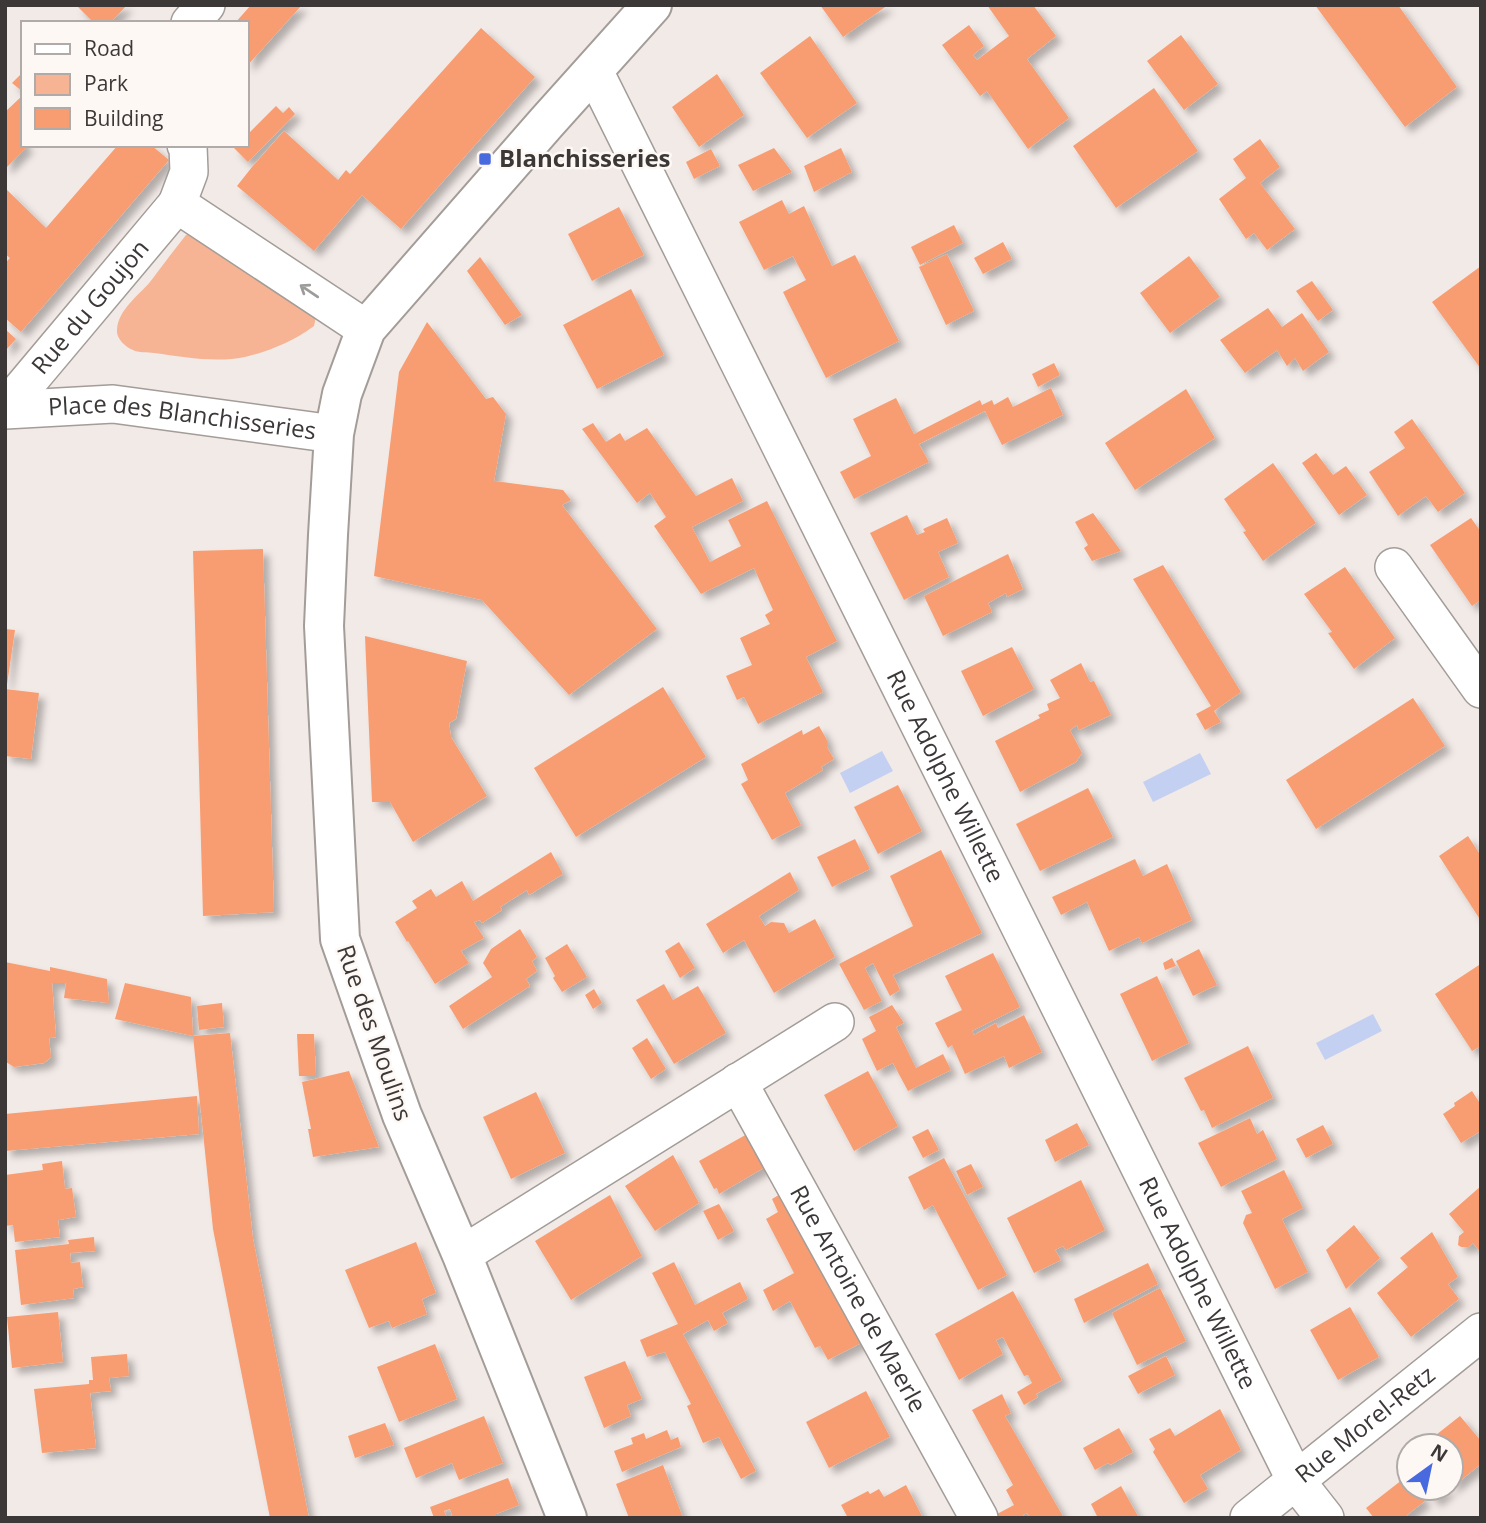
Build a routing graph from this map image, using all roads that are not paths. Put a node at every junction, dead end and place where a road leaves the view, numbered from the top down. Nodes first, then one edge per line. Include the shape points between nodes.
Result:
1 (206, 5) edge
2 (652, 5) edge
3 (192, 21) edge
4 (594, 71) junction
5 (188, 147) edge
6 (177, 204) junction
7 (366, 329) junction
8 (5, 410) edge
9 (334, 433) junction
10 (1394, 567) dead end
11 (1481, 689) edge
12 (835, 1022) dead end
13 (738, 1082) junction
14 (461, 1255) junction
15 (1481, 1332) edge
16 (1296, 1481) junction
17 (566, 1518) edge
18 (979, 1518) edge
19 (1249, 1518) edge
20 (1325, 1518) edge

1 - 3 street
2 - 4 street
4 - 7 street
4 - 16 street, Rue Adolphe Willette
5 - 6 street, Rue du Goujon via 188,172
7 -> 6 street
6 - 8 street, Rue du Goujon
7 - 9 street, Place des Blanchisseries via 342,394
8 - 9 street, Place des Blanchisseries via 113,404
9 - 14 street, Rue des Moulins via 324,626 340,939 402,1115
10 - 11 street
12 - 13 street
13 - 14 street
13 - 18 street, Rue Antoine de Maerle
14 - 17 street, Rue des Moulins
15 - 16 street, Rue Morel-Retz
16 - 19 street, Rue Morel-Retz
16 - 20 street, Rue Adolphe Willette

